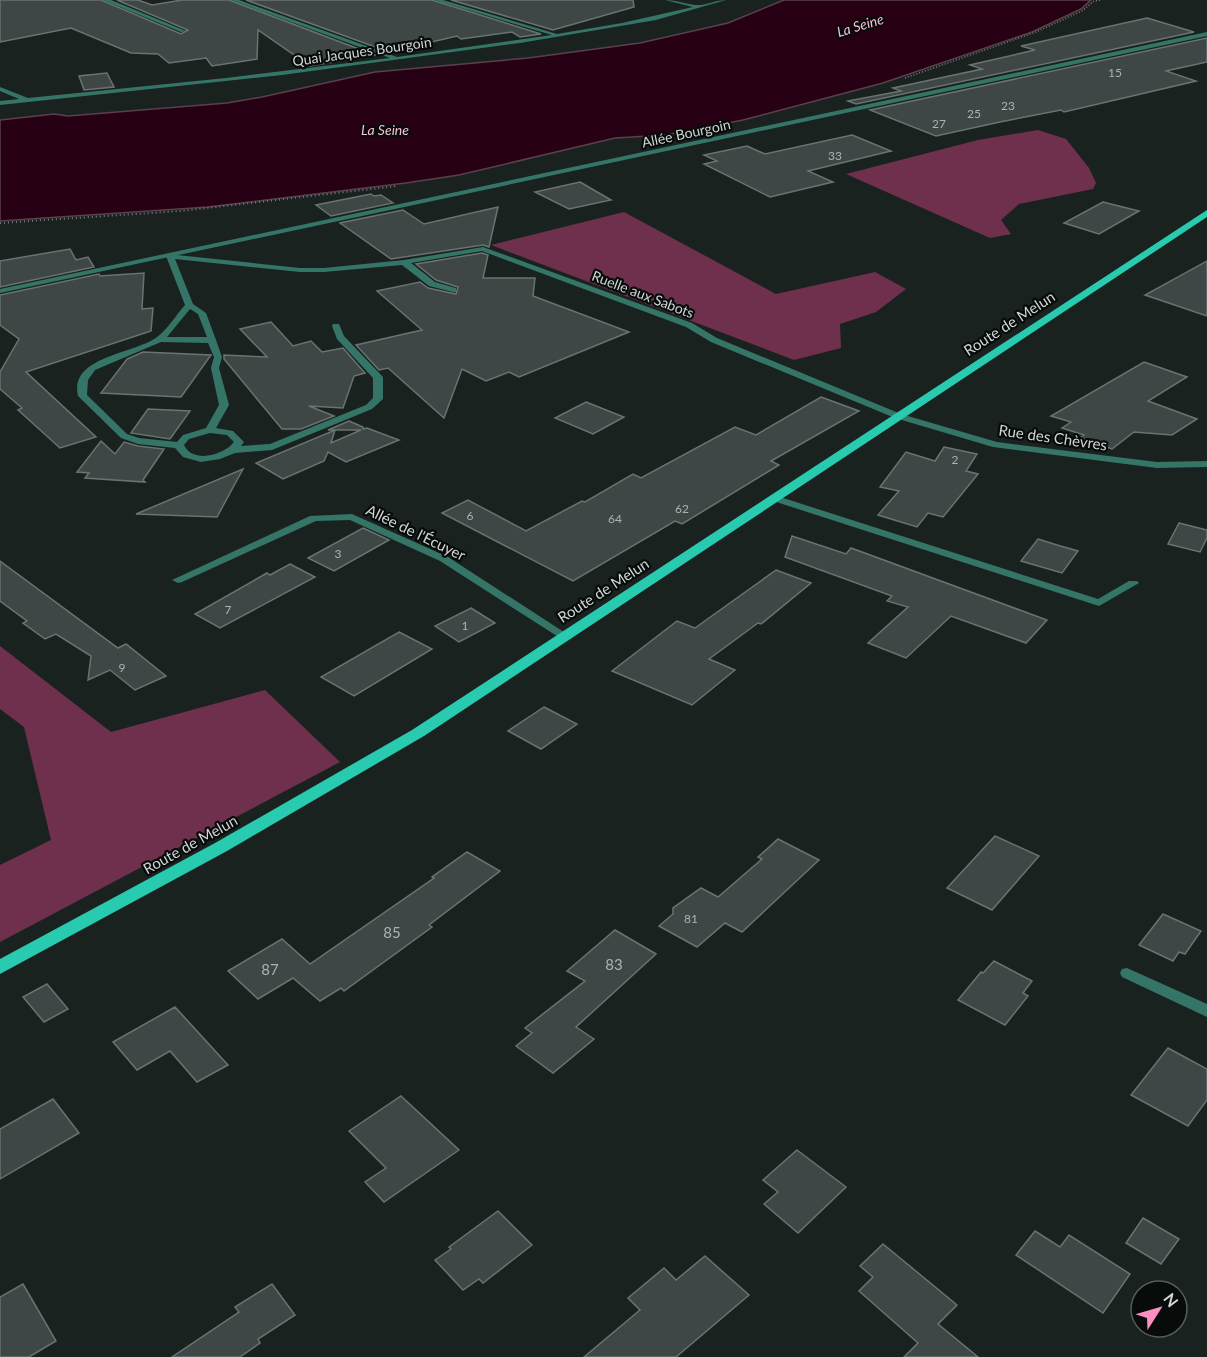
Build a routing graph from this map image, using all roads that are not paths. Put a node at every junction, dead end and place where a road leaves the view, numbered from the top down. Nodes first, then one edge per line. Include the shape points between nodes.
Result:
1 (106, 0) edge
2 (234, 0) edge
3 (437, 0) edge
4 (668, 0) edge
5 (723, 0) edge
6 (700, 7) junction
7 (183, 31) dead end
8 (1207, 34) edge
9 (559, 36) junction
10 (398, 59) junction
11 (0, 89) edge
12 (27, 100) junction
13 (0, 103) edge
14 (1207, 213) edge
15 (170, 256) junction
16 (404, 262) junction
17 (453, 290) dead end
18 (0, 291) edge
19 (189, 305) junction
20 (336, 326) dead end
21 (160, 339) junction
22 (212, 340) junction
23 (898, 416) junction
24 (210, 430) junction
25 (179, 445) junction
26 (233, 450) junction
27 (1202, 464) edge
28 (774, 498) junction
29 (178, 580) dead end
30 (1133, 583) dead end
31 (564, 636) junction
32 (0, 967) edge
33 (1127, 973) dead end
34 (1207, 1011) edge

1 - 7 street
2 - 10 street
3 - 9 street
4 - 6 street
5 - 6 street, Quai Jacques Bourgoin
6 - 9 street, Quai Jacques Bourgoin
8 - 15 street, Allée Bourgoin
9 - 10 street, Quai Jacques Bourgoin
10 - 12 street, Quai Jacques Bourgoin via 274,76
11 - 12 street
12 - 13 street, Quai Jacques Bourgoin
14 - 23 main road, Route de Melun
15 - 16 street, Ruelle aux Sabots via 300,270
15 - 18 street
15 - 19 street
16 - 17 street via 432,284
16 - 23 street, Ruelle aux Sabots via 483,249 689,325 714,340
19 - 21 street
19 - 22 street via 202,313
20 - 26 street via 340,338 378,377 378,399 369,407 272,447
21 - 22 street
21 - 25 street via 92,368 85,375 81,390 124,436
22 - 24 street via 224,405
23 - 27 street, Rue des Chèvres via 996,445 1157,465
23 - 28 main road, Route de Melun
24 - 25 street via 193,434
24 - 26 street via 237,438 239,442
25 - 26 street via 183,453 198,458 217,457
28 - 30 street via 1099,603
28 - 31 main road, Route de Melun
29 - 31 street, Allée de l'Écuyer via 314,518 352,517 444,559
31 - 32 main road, Route de Melun via 418,733 221,847
33 - 34 street

